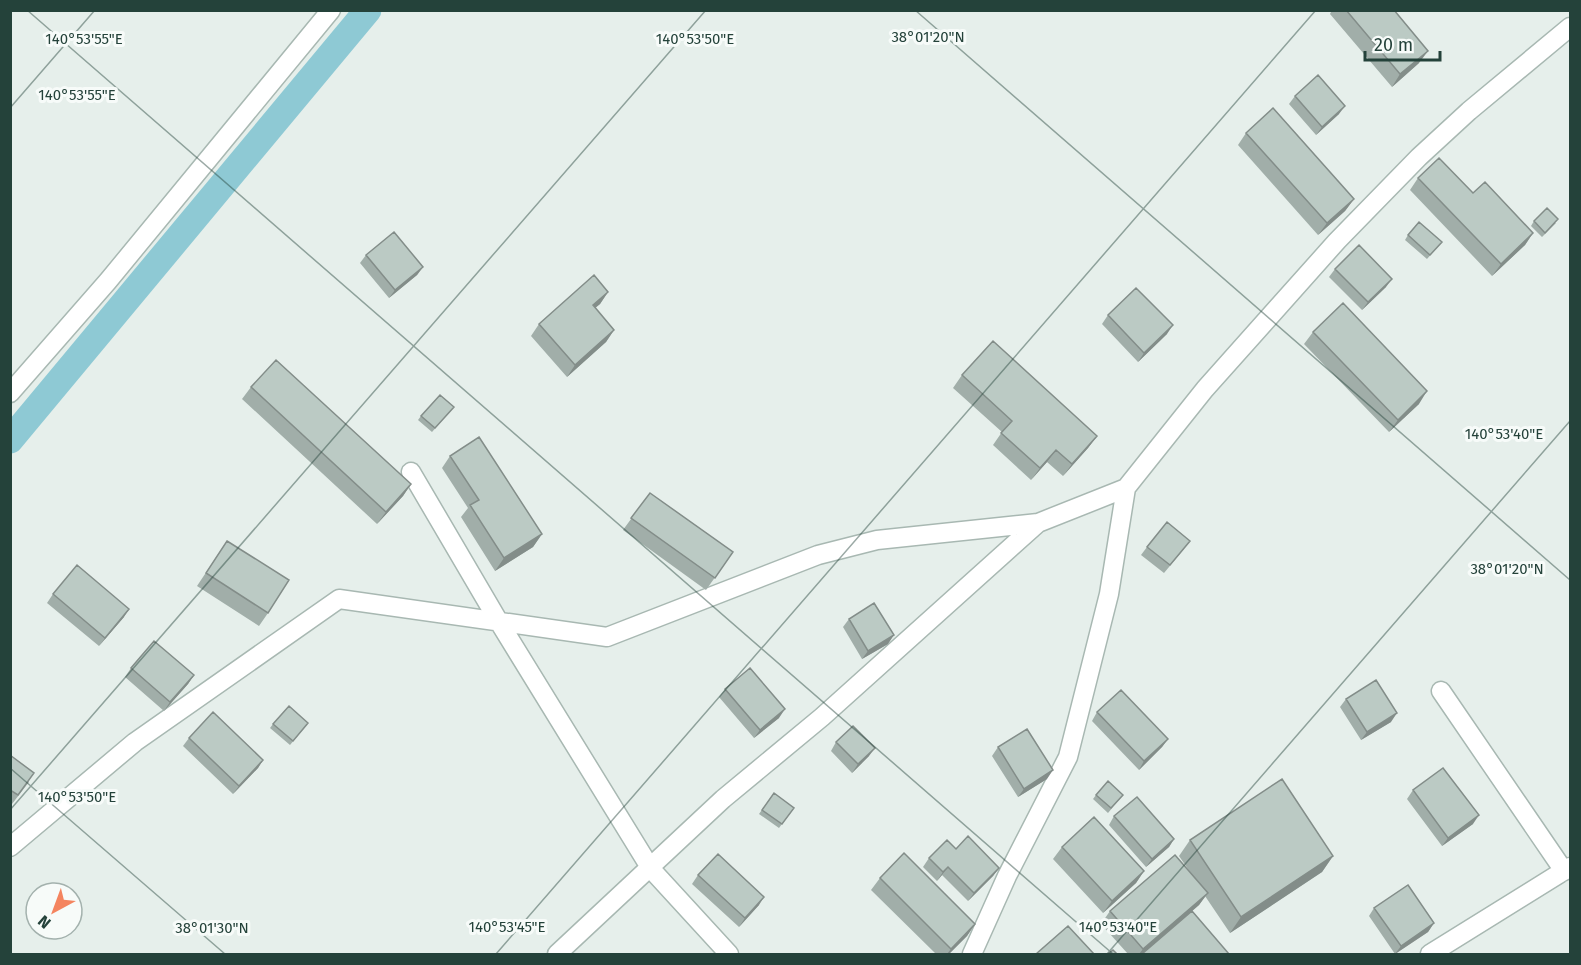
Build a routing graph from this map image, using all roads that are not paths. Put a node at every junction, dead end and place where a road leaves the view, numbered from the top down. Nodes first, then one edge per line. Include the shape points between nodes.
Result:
1 (331, 10) edge
2 (1570, 27) edge
3 (10, 393) edge
4 (411, 472) dead end
5 (1126, 488) junction
6 (1038, 523) junction
7 (499, 622) junction
8 (1441, 691) dead end
9 (10, 847) edge
10 (651, 869) junction
11 (1567, 869) edge
12 (557, 954) edge
13 (729, 954) edge
14 (972, 954) edge
15 (1430, 954) edge

1 - 3 street via 108,281
2 - 5 street via 1419,157 1337,241 1205,389
4 - 7 street
5 - 6 street
5 - 14 street via 1109,594 1068,757
6 - 7 street via 877,540 818,555 607,637
6 - 10 street via 831,709 723,799
7 - 9 street via 339,599 135,742
7 - 10 street
8 - 11 street
10 - 12 street
10 - 13 street
11 - 15 street

